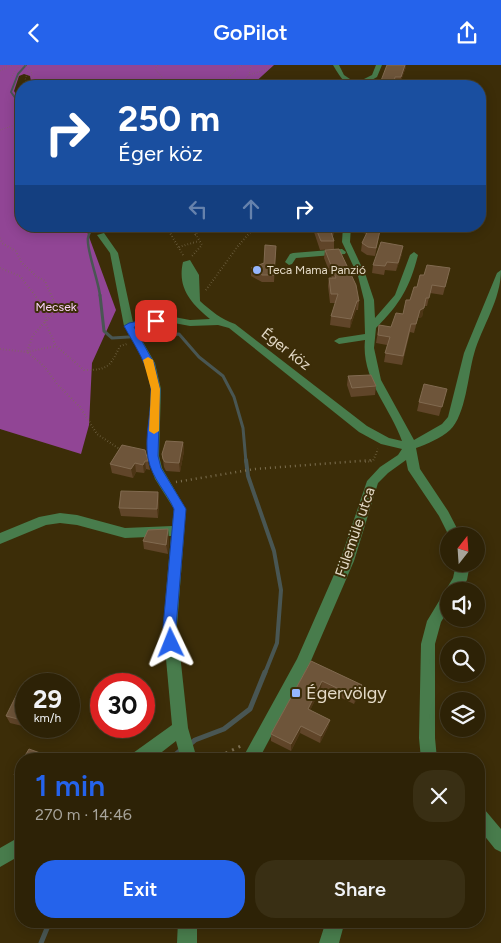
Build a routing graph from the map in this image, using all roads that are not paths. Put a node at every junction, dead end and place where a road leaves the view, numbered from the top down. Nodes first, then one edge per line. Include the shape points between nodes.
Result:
1 (336, 65) edge
2 (379, 65) edge
3 (348, 80) edge
4 (366, 80) edge
5 (347, 232) edge
6 (101, 235) dead end
7 (350, 252) junction
8 (414, 255) dead end
9 (187, 262) road end
10 (289, 262) dead end
11 (501, 273) edge
12 (218, 322) junction
13 (129, 326) junction
14 (371, 331) junction
15 (339, 341) dead end
16 (410, 446) junction
17 (450, 527) edge
18 (179, 531) junction
19 (0, 539) edge
20 (440, 611) edge
21 (182, 733) junction
22 (150, 753) edge
23 (187, 753) edge
24 (253, 753) edge
25 (429, 753) edge
26 (485, 823) edge
27 (501, 843) edge
28 (15, 849) edge
29 (0, 858) edge
30 (188, 928) edge
31 (334, 928) edge
32 (187, 943) edge
33 (329, 943) edge

1 - 3 street
2 - 4 street via 375,75
5 - 7 street
6 - 13 street via 114,253
7 - 10 street via 293,256
7 - 14 street via 369,300
8 - 14 street via 407,281 396,303
9 - 12 street via 184,272 188,292
11 - 16 street, Fülemüle utca via 469,353 453,417 446,427
12 - 13 street, Éger köz via 174,320
12 - 16 street, Éger köz via 232,326 363,429 381,440
13 - 18 street via 150,363 156,389 153,456 164,484 180,509
14 - 15 street
14 - 16 street via 369,348 376,379
16 - 17 street via 414,470
16 - 24 street, Fülemüle utca via 402,458 374,481 347,561 307,654
18 - 19 street via 125,533 60,518 44,520
18 - 21 street via 170,627
20 - 25 street via 428,644
21 - 22 street
21 - 23 street
26 - 27 street
28 - 29 street
30 - 32 street
31 - 33 street

